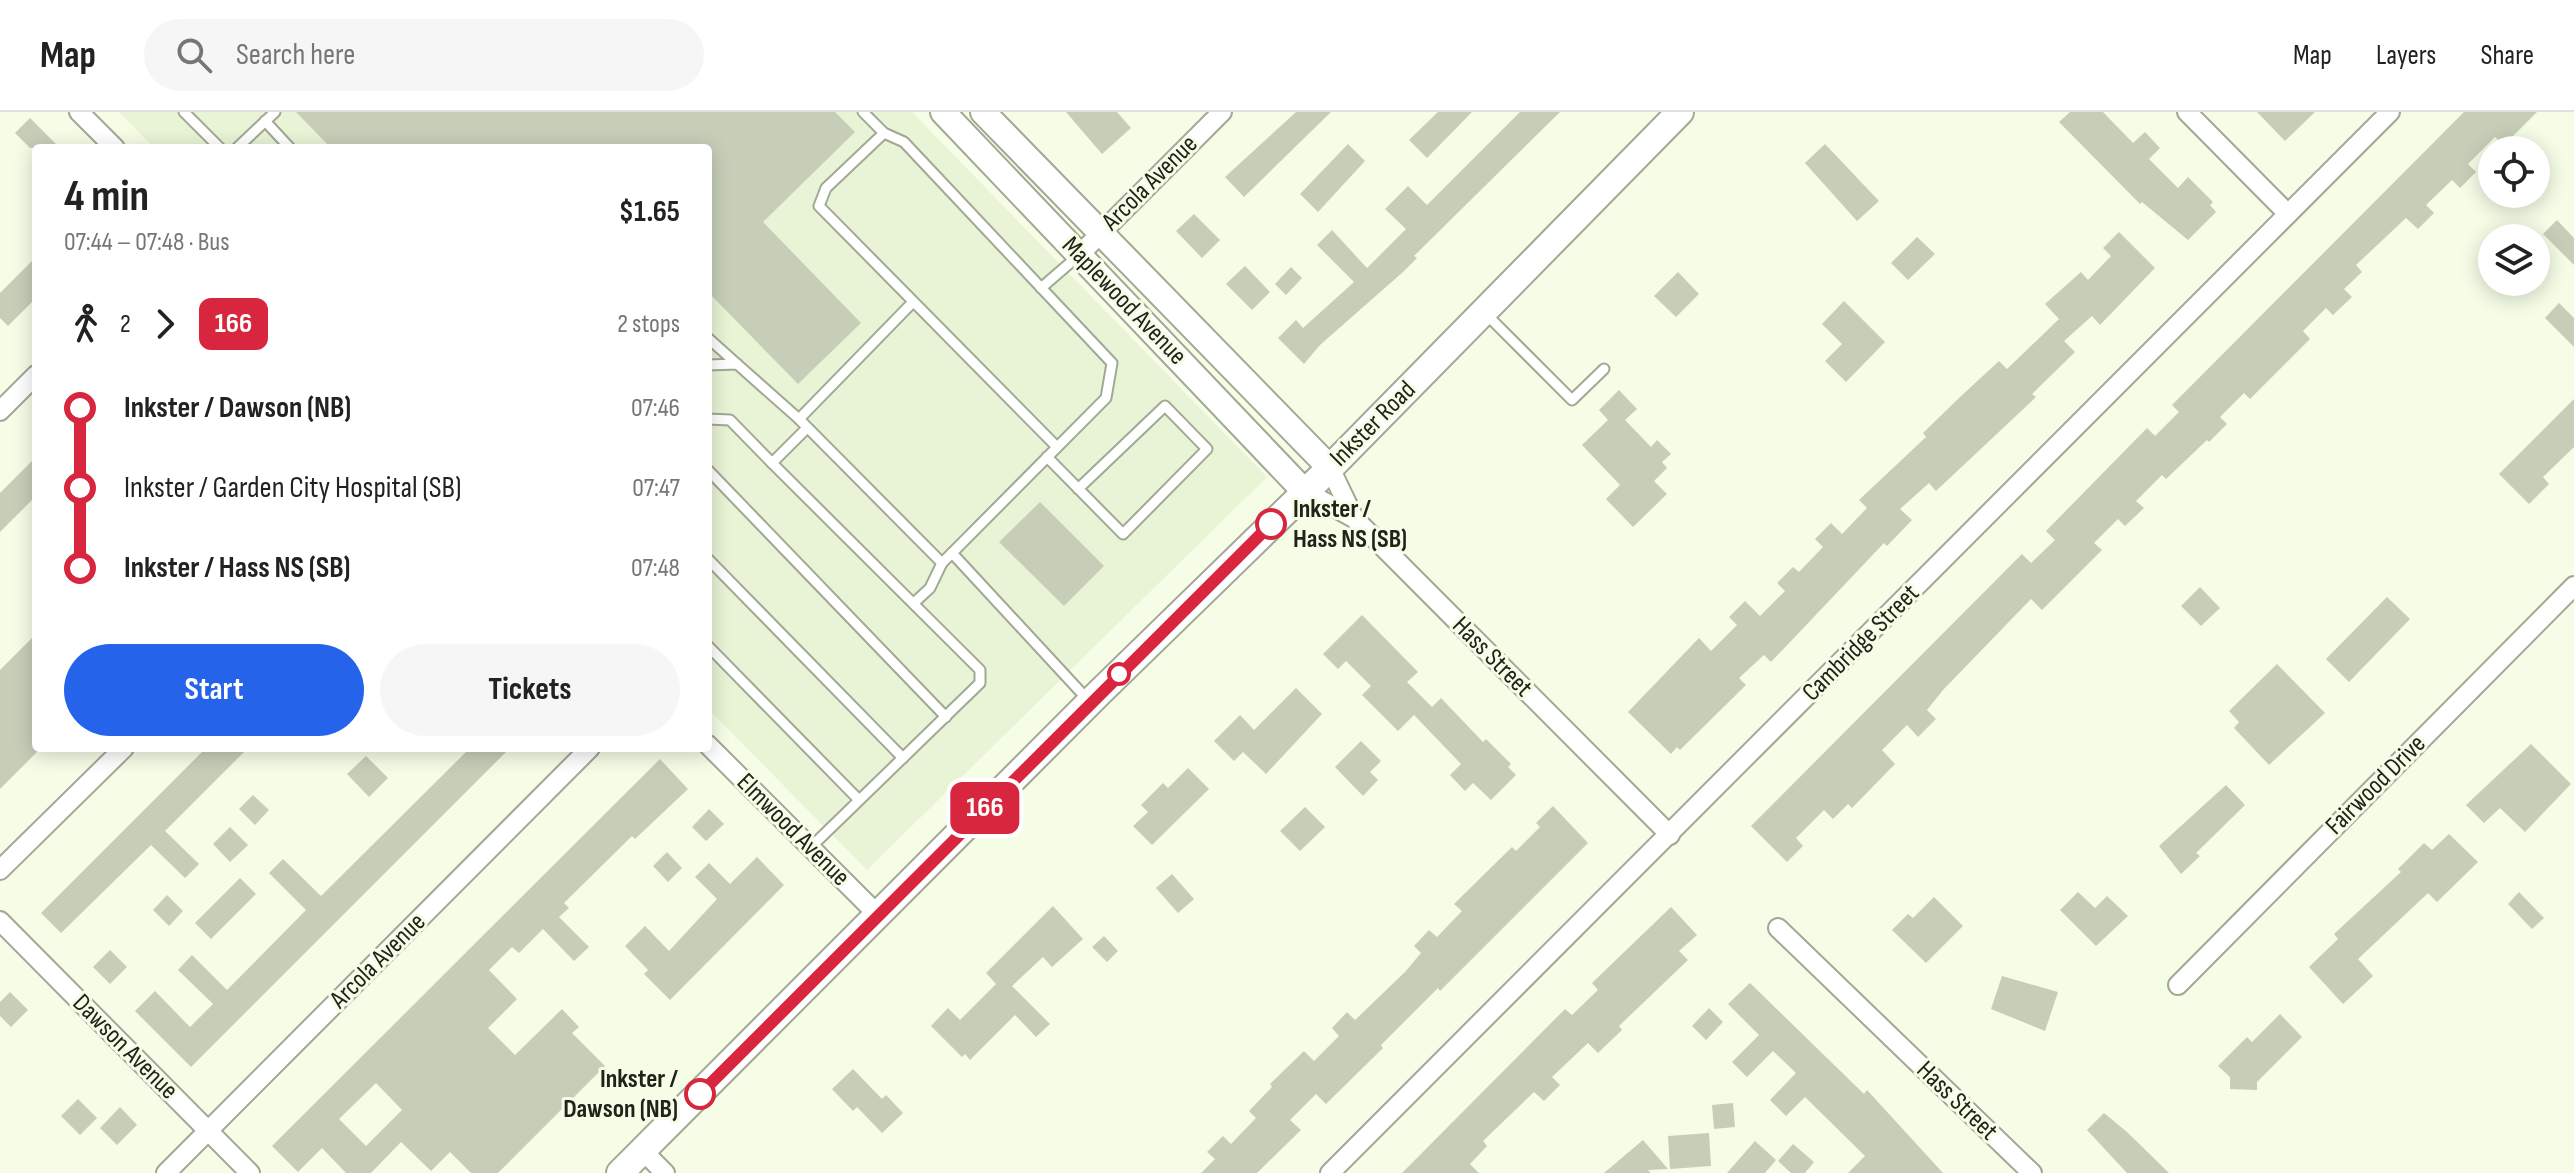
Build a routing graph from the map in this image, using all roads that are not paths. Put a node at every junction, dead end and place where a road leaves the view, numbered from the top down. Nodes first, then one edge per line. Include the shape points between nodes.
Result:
1 (79, 112) edge
2 (184, 112) edge
3 (275, 112) edge
4 (863, 112) edge
5 (943, 112) edge
6 (983, 112) edge
7 (1222, 112) edge
8 (1680, 112) edge
9 (2187, 112) edge
10 (2390, 112) edge
11 (265, 121) junction
12 (884, 133) junction
13 (111, 144) edge
14 (216, 144) edge
15 (241, 144) edge
16 (286, 144) edge
17 (2288, 214) junction
18 (1101, 233) junction
19 (1079, 255) junction
20 (1041, 288) junction
21 (913, 302) junction
22 (1484, 312) junction
23 (712, 342) edge
24 (737, 364) junction
25 (712, 365) edge
26 (1604, 369) dead end
27 (32, 379) edge
28 (0, 411) edge
29 (712, 419) edge
30 (799, 419) junction
31 (807, 428) junction
32 (1057, 447) junction
33 (1047, 457) junction
34 (772, 463) junction
35 (1330, 468) junction
36 (712, 474) edge
37 (1078, 489) junction
38 (1304, 491) junction
39 (1354, 518) junction
40 (952, 553) junction
41 (712, 563) edge
42 (942, 563) junction
43 (2574, 586) edge
44 (915, 602) junction
45 (712, 650) edge
46 (1090, 703) junction
47 (946, 717) junction
48 (712, 749) edge
49 (120, 752) edge
50 (586, 752) edge
51 (903, 758) junction
52 (859, 800) junction
53 (1670, 835) junction
54 (811, 847) junction
55 (0, 870) edge
56 (878, 915) junction
57 (0, 921) edge
58 (1778, 928) dead end
59 (2178, 985) dead end
60 (208, 1131) junction
61 (643, 1151) junction
62 (166, 1173) edge
63 (250, 1173) edge
64 (620, 1173) edge
65 (665, 1173) edge
66 (1330, 1173) edge
67 (2032, 1173) edge

1 - 13 street
2 - 14 lane
3 - 11 lane
4 - 12 lane
5 - 19 street, Maplewood Avenue
6 - 18 street, Maplewood Avenue
7 - 18 street, Arcola Avenue
8 - 22 main road, Inkster Road
9 - 17 street
10 - 17 street, Cambridge Street
11 - 15 lane
11 - 16 lane
12 - 20 lane via 904,142
12 - 21 lane via 826,188 819,206
17 - 53 street, Cambridge Street
18 - 19 street, Arcola Avenue
18 - 35 street, Maplewood Avenue
19 - 20 lane
19 - 38 street, Maplewood Avenue
20 - 32 lane via 1112,363 1106,398
21 - 30 lane
21 - 32 lane
22 - 26 lane via 1572,400
22 - 35 main road, Inkster Road
23 - 24 lane
24 - 25 lane
24 - 30 lane
27 - 28 street
29 - 34 lane via 730,420
30 - 31 lane
31 - 34 lane
31 - 42 lane
32 - 33 lane
33 - 37 lane
33 - 40 lane
34 - 44 lane
35 - 38 main road, Inkster Road
35 - 39 street, Hass Street
36 - 47 lane
37 - 37 lane via 1123,534 1207,449 1165,406
38 - 39 street
38 - 46 main road, Inkster Road
39 - 53 street, Hass Street
40 - 42 lane
40 - 46 lane
41 - 51 lane
42 - 44 lane via 930,588
43 - 59 street, Fairwood Drive
44 - 47 lane via 980,670 980,683
45 - 52 lane
46 - 56 main road, Inkster Road
47 - 51 lane
48 - 54 street, Elmwood Avenue
49 - 55 street
50 - 60 street, Arcola Avenue
51 - 52 lane
52 - 54 lane
53 - 66 street, Cambridge Street
54 - 56 street, Elmwood Avenue
56 - 61 main road, Inkster Road
57 - 60 street, Dawson Avenue
58 - 67 street, Hass Street
60 - 62 street, Arcola Avenue
60 - 63 street, Dawson Avenue
61 - 64 main road, Inkster Road
61 - 65 street

